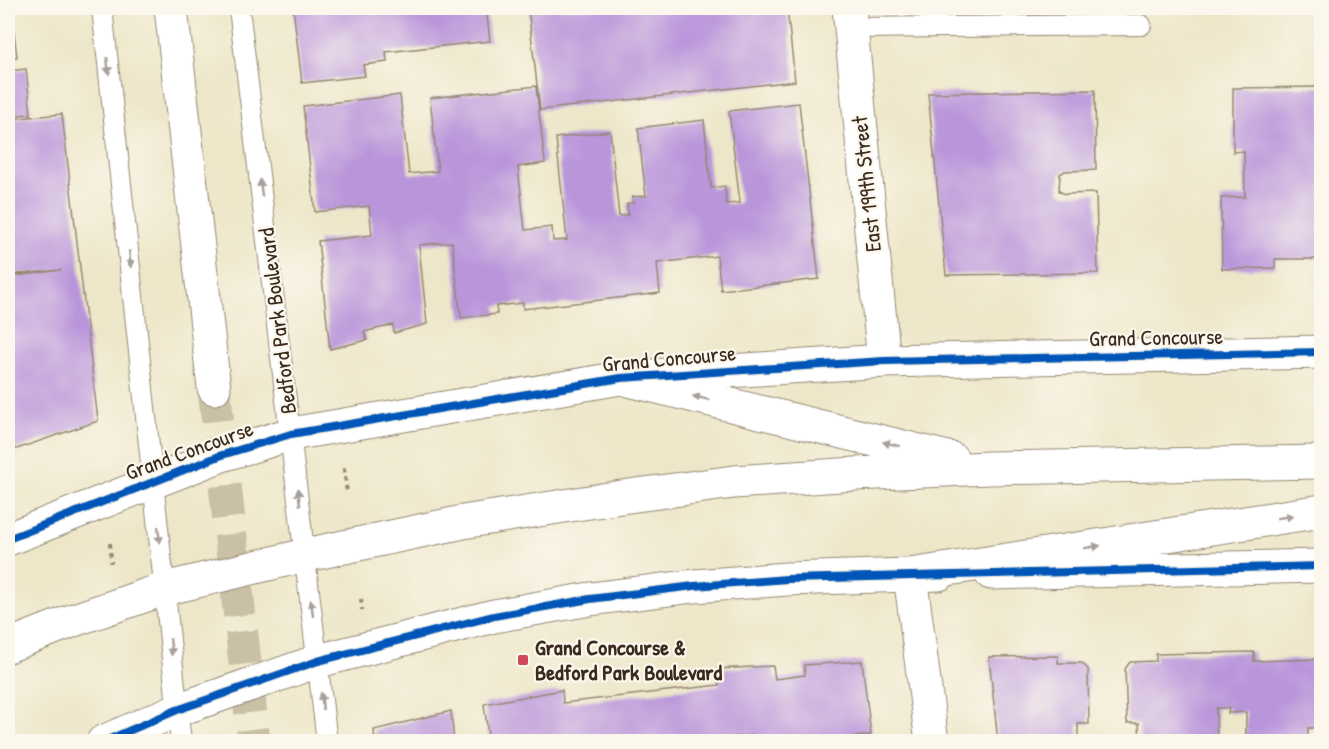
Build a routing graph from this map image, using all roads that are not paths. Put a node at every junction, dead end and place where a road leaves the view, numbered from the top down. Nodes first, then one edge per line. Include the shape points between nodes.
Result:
1 (102, 8) edge
2 (171, 8) edge
3 (239, 8) edge
4 (850, 18) edge
5 (1141, 25) dead end
6 (1322, 352) edge
7 (884, 361) junction
8 (621, 378) junction
9 (214, 388) tunnel mouth
10 (291, 434) junction
11 (1313, 461) edge
12 (988, 468) junction
13 (154, 481) junction
14 (1322, 511) edge
15 (8, 539) edge
16 (306, 555) junction
17 (1322, 566) edge
18 (910, 575) junction
19 (164, 589) junction
20 (8, 646) edge
21 (318, 661) junction
22 (177, 710) junction
23 (103, 741) edge
24 (181, 741) edge
25 (327, 741) edge
26 (932, 741) edge

1 -> 13 lane
2 - 9 street
10 -> 3 lane, Bedford Park Boulevard
4 - 5 lane
4 - 7 street, East 199th Street
6 - 7 street, Grand Concourse
7 - 8 street, Grand Concourse
8 - 10 street, Grand Concourse
12 -> 8 street
10 - 13 street, Grand Concourse
16 -> 10 lane, Bedford Park Boulevard
11 - 12 street
12 - 16 street via 734,482 463,522
13 - 15 street, Grand Concourse
13 -> 19 lane
18 -> 14 street
16 - 19 street
21 -> 16 lane, Bedford Park Boulevard
17 - 18 street
18 - 21 street via 694,586 590,599 494,616
18 - 26 street
19 - 20 street
19 -> 22 lane
21 - 22 street
25 -> 21 lane, Bedford Park Boulevard
22 - 23 street
22 - 24 lane

